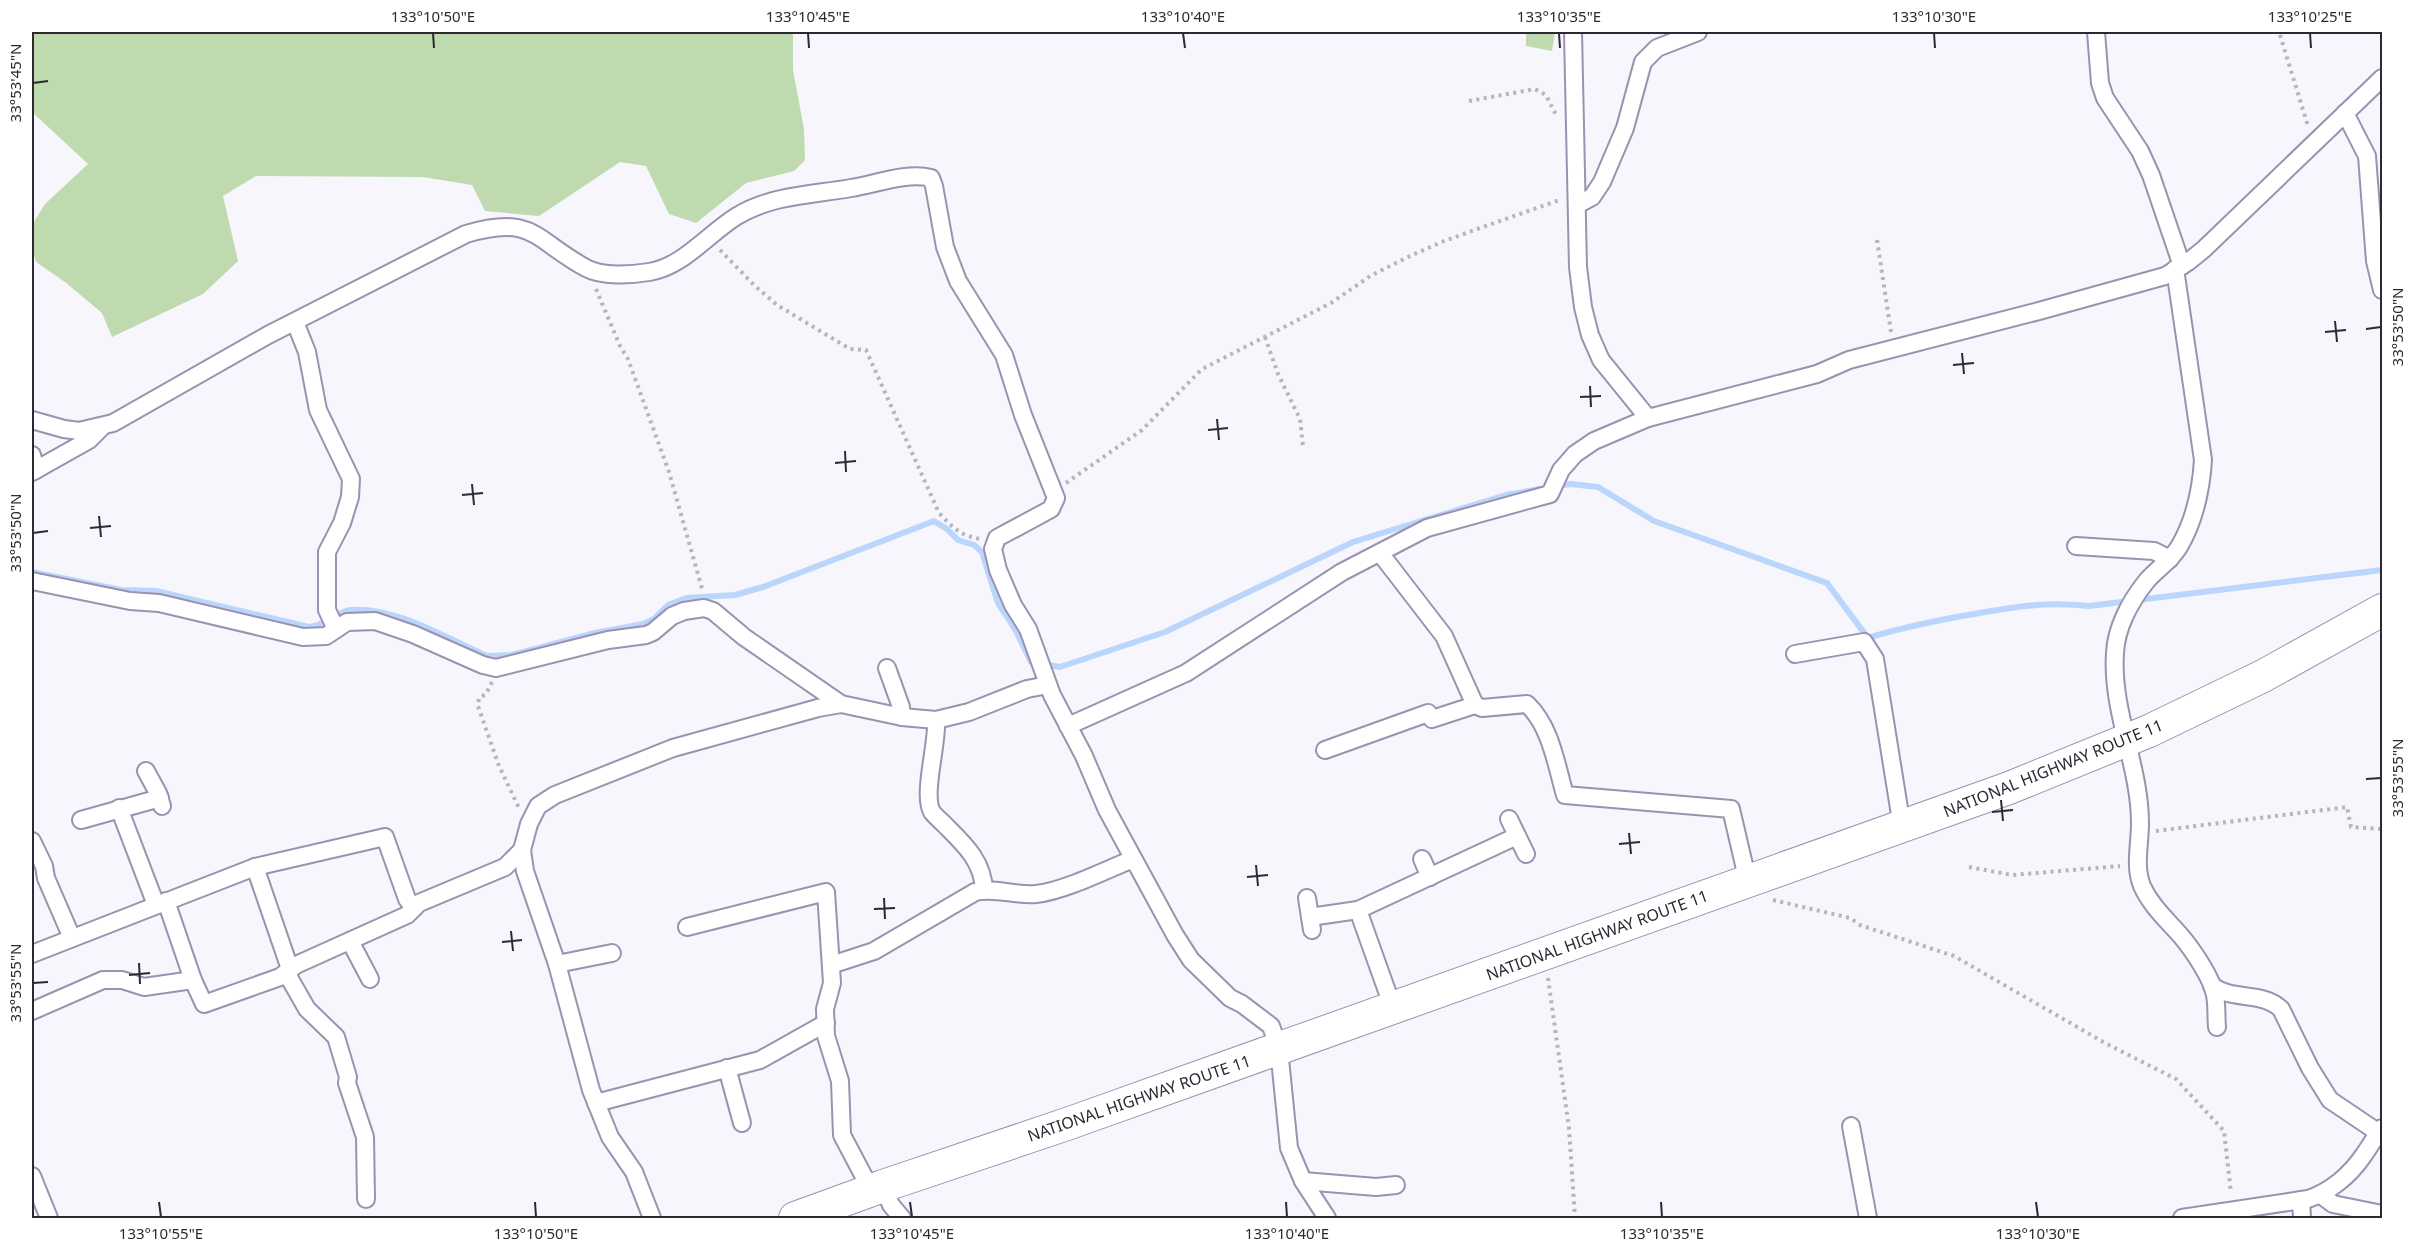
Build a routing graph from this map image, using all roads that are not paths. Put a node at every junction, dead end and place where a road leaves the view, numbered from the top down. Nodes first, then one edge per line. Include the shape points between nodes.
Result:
1 (1573, 32) edge
2 (1698, 32) edge
3 (2096, 32) edge
4 (2382, 78) edge
5 (2345, 112) junction
6 (1577, 199) junction
7 (2179, 267) junction
8 (2382, 290) edge
9 (295, 322) junction
10 (1648, 418) junction
11 (32, 420) edge
12 (102, 427) junction
13 (33, 465) edge
14 (2076, 546) dead end
15 (1380, 553) junction
16 (2170, 559) junction
17 (32, 581) edge
18 (2382, 610) edge
19 (336, 629) junction
20 (1795, 654) dead end
21 (887, 668) dead end
22 (1048, 685) junction
23 (841, 704) junction
24 (1475, 705) junction
25 (902, 717) junction
26 (936, 720) junction
27 (1068, 726) junction
28 (2127, 740) junction
29 (1325, 750) dead end
30 (146, 771) dead end
31 (119, 808) junction
32 (1509, 819) dead end
33 (81, 820) dead end
34 (1902, 827) junction
35 (1517, 837) junction
36 (32, 841) edge
37 (522, 850) junction
38 (1526, 854) dead end
39 (1133, 859) junction
40 (1422, 859) dead end
41 (255, 867) junction
42 (1430, 877) junction
43 (1748, 882) junction
44 (984, 890) junction
45 (1306, 898) dead end
46 (161, 903) junction
47 (414, 908) junction
48 (1358, 910) junction
49 (687, 927) dead end
50 (72, 938) junction
51 (350, 941) junction
52 (612, 953) dead end
53 (32, 954) edge
54 (557, 964) junction
55 (831, 965) junction
56 (288, 972) junction
57 (370, 979) dead end
58 (193, 980) junction
59 (2212, 986) junction
60 (1393, 1008) junction
61 (32, 1011) edge
62 (826, 1023) junction
63 (2217, 1026) dead end
64 (1279, 1049) junction
65 (727, 1068) junction
66 (596, 1102) junction
67 (742, 1123) dead end
68 (1851, 1126) dead end
69 (2380, 1130) edge
70 (32, 1176) edge
71 (1303, 1181) junction
72 (1396, 1185) dead end
73 (877, 1188) junction
74 (2321, 1195) junction
75 (366, 1199) dead end
76 (2301, 1200) junction
77 (2382, 1214) edge
78 (49, 1218) edge
79 (652, 1218) edge
80 (795, 1218) edge
81 (902, 1218) edge
82 (1327, 1218) edge
83 (1868, 1218) edge
84 (2182, 1218) edge
85 (2302, 1218) edge

1 - 6 street
2 - 6 street via 1657,48 1643,62 1625,128 1602,183 1592,197
3 - 7 street via 2098,75 2105,98 2151,175
4 - 5 street
5 - 7 street via 2204,249
5 - 8 street via 2367,156 2375,261
6 - 10 street via 1578,267 1590,334 1601,360
7 - 10 street via 2165,276
7 - 16 street via 2203,460 2201,489 2193,516
9 - 12 street
9 - 19 street via 307,352 318,410 351,479 342,523 327,552 327,610
9 - 22 street via 466,234 484,229 508,226 533,232 587,269 615,274 651,272 682,257 736,216 763,203 919,175 931,178 945,247 958,281 1004,355 1056,498 1051,509 997,538 993,549 998,570 1028,629
10 - 15 street via 1594,441 1575,454 1561,470 1550,494 1427,528
11 - 12 street via 79,431
12 - 13 street via 89,440
14 - 16 street via 2154,551
15 - 24 street via 1444,636
15 - 27 street via 1342,572 1186,673
16 - 28 street via 2145,582 2119,628 2116,688
17 - 19 street via 159,603 303,637 326,636
18 - 28 highway, NATIONAL HIGHWAY ROUTE 11 via 2263,676
19 - 23 street via 347,622 375,621 495,668 608,640 646,635 672,616 704,608
20 - 34 street via 1864,642 1875,659
21 - 25 street
22 - 26 street
22 - 27 street
23 - 25 street
23 - 37 street via 673,748 555,795 538,806
24 - 29 street via 1432,719 1428,713
24 - 43 street via 1482,708 1527,704 1538,714 1565,795 1731,809
25 - 26 street
26 - 44 street via 929,796 932,812 969,848 984,875
27 - 39 street
28 - 34 highway, NATIONAL HIGHWAY ROUTE 11
28 - 59 street via 2139,791 2137,865 2141,884 2150,902 2195,954
30 - 31 street via 161,802
31 - 33 street
31 - 46 street
32 - 35 street
34 - 43 highway, NATIONAL HIGHWAY ROUTE 11
35 - 38 street
35 - 42 street
36 - 50 street
37 - 47 street via 505,867
37 - 54 street via 525,872
39 - 44 street via 1037,894
39 - 64 street via 1191,960 1230,998 1271,1026
40 - 42 street
41 - 46 street
41 - 47 street via 385,837 407,899
41 - 56 street
42 - 48 street
43 - 60 highway, NATIONAL HIGHWAY ROUTE 11
44 - 55 street via 874,951
45 - 48 street via 1311,923
46 - 50 street
46 - 58 street
47 - 51 street via 407,915
48 - 60 street
49 - 55 street via 826,891
50 - 53 street
51 - 56 street
51 - 57 street
52 - 54 street
54 - 66 street
55 - 62 street
56 - 58 street via 204,1004
56 - 75 street via 307,1009 336,1037 365,1137
58 - 61 street via 144,987 122,980 103,980
59 - 63 street
59 - 69 street via 2220,992 2275,1003 2330,1100
60 - 64 highway, NATIONAL HIGHWAY ROUTE 11
62 - 65 street via 760,1060
62 - 73 street via 826,1036 840,1081 842,1135
64 - 71 street via 1289,1148
64 - 73 highway, NATIONAL HIGHWAY ROUTE 11
65 - 66 street
65 - 67 street
66 - 79 street via 610,1137 634,1172
68 - 83 street
69 - 74 street via 2353,1170
70 - 78 street
71 - 72 street
71 - 82 street
73 - 80 highway, NATIONAL HIGHWAY ROUTE 11
73 - 81 street
74 - 76 street
74 - 77 street via 2333,1204
76 - 84 street
76 - 85 street

